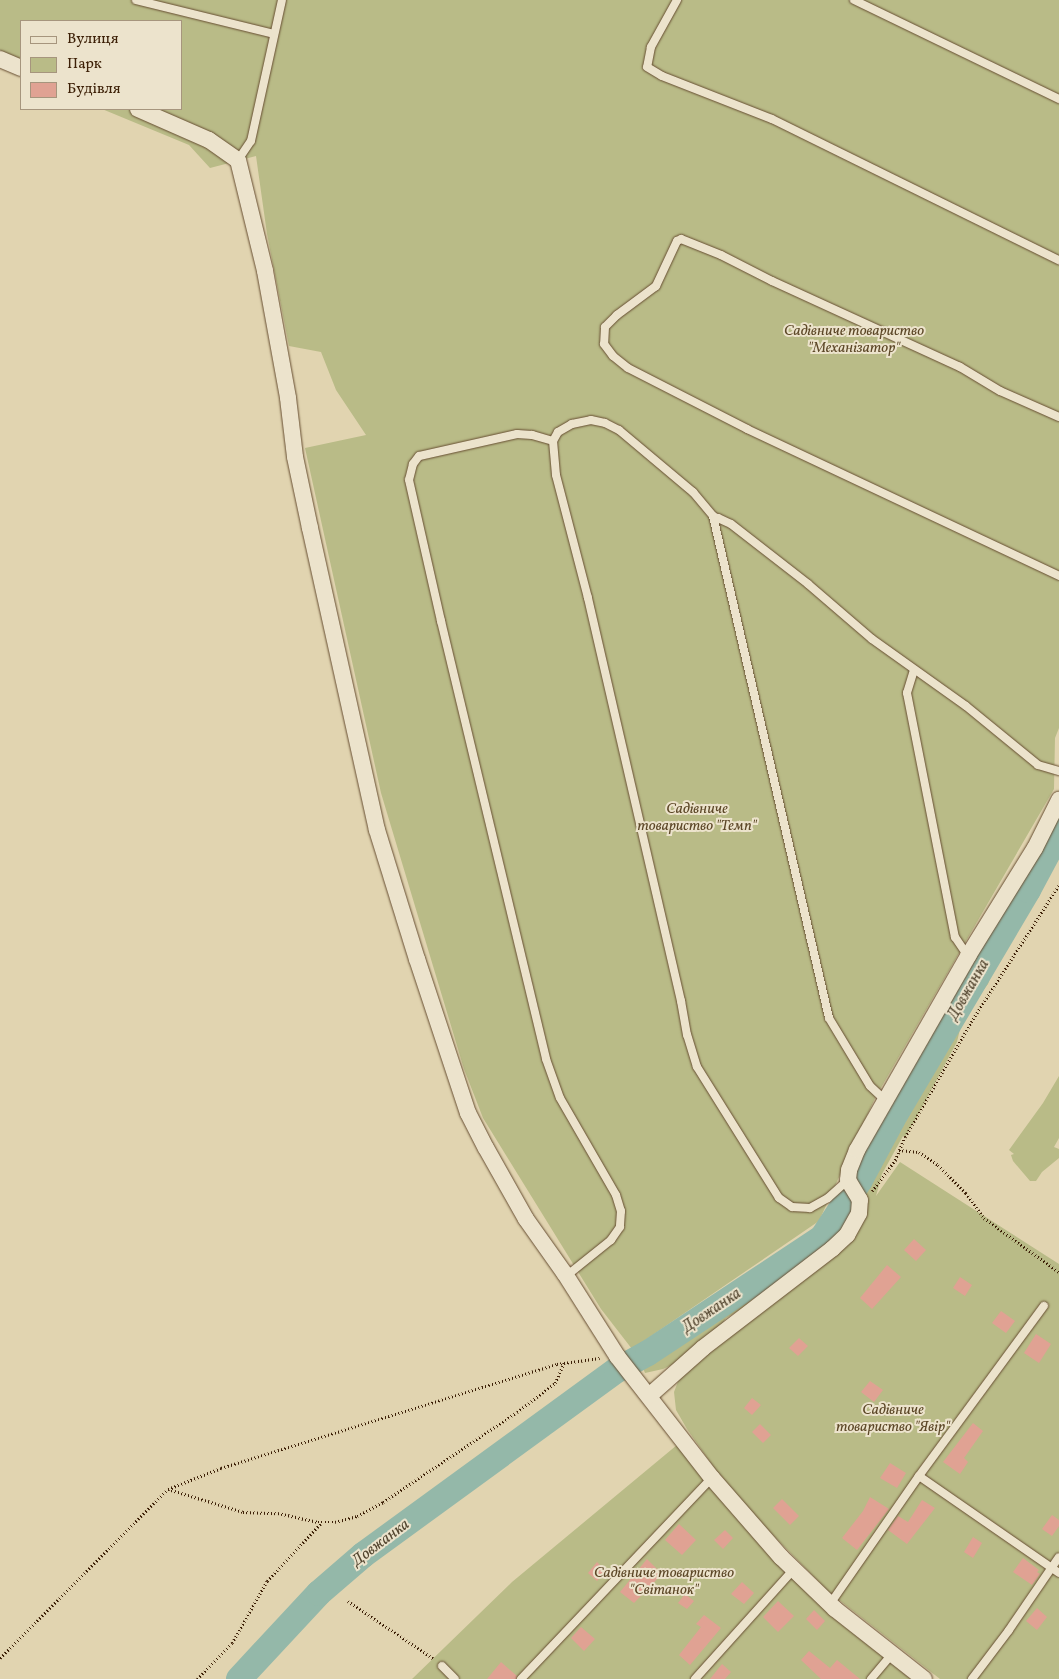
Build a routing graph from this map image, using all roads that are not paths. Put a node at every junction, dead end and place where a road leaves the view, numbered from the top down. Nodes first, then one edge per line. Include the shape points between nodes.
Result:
1 (136, 0) edge
2 (282, 0) edge
3 (677, 0) edge
4 (854, 0) edge
5 (274, 34) junction
6 (0, 59) edge
7 (20, 68) edge
8 (1059, 99) edge
9 (140, 110) edge
10 (238, 160) junction
11 (1059, 260) edge
12 (1059, 417) edge
13 (552, 441) junction
14 (714, 519) junction
15 (1059, 576) edge
16 (914, 670) junction
17 (1059, 770) edge
18 (1059, 800) edge
19 (968, 956) junction
20 (886, 1100) junction
21 (854, 1190) junction
22 (566, 1276) junction
23 (1044, 1306) dead end
24 (649, 1396) junction
25 (919, 1476) junction
26 (712, 1478) junction
27 (1059, 1557) edge
28 (1052, 1568) junction
29 (794, 1569) junction
30 (1059, 1573) edge
31 (830, 1604) junction
32 (892, 1654) junction
33 (442, 1666) road end
34 (455, 1679) edge
35 (521, 1679) edge
36 (695, 1679) edge
37 (872, 1679) edge
38 (924, 1679) edge
39 (972, 1679) edge

1 - 5 lane
2 - 5 lane
3 - 11 lane via 651,47 647,67 662,76 772,118
4 - 8 lane
5 - 10 lane via 251,141
6 - 7 street
9 - 10 street via 209,140
10 - 22 street via 265,271 295,457 377,830 468,1113 522,1212
12 - 15 lane via 1000,391 960,367 681,239 677,240 656,286 605,327 604,344 628,368 756,433
13 - 14 lane via 558,432 572,424 591,420 605,423 619,430 693,492
13 - 21 lane via 556,474 588,598 687,1036 697,1067 779,1198 792,1207 810,1208
13 - 22 lane via 517,434 419,456 413,464 410,480 546,1059 560,1098 616,1195 621,1211 620,1227 611,1240
14 - 16 lane via 731,524
14 - 20 lane via 829,1018 870,1086
16 - 17 lane via 966,706 1038,765
16 - 19 lane via 907,693 955,937
18 - 19 street via 1035,848
19 - 20 street
20 - 21 street via 848,1170
21 - 24 street via 859,1213 847,1235 703,1348
22 - 24 street via 617,1356
23 - 25 lane
24 - 26 street
25 - 28 lane
25 - 31 lane
26 - 29 street
26 - 35 lane
27 - 28 lane
28 - 30 lane
28 - 39 lane
29 - 31 street
29 - 36 lane
31 - 32 street
32 - 37 lane
32 - 38 street
33 - 34 lane

